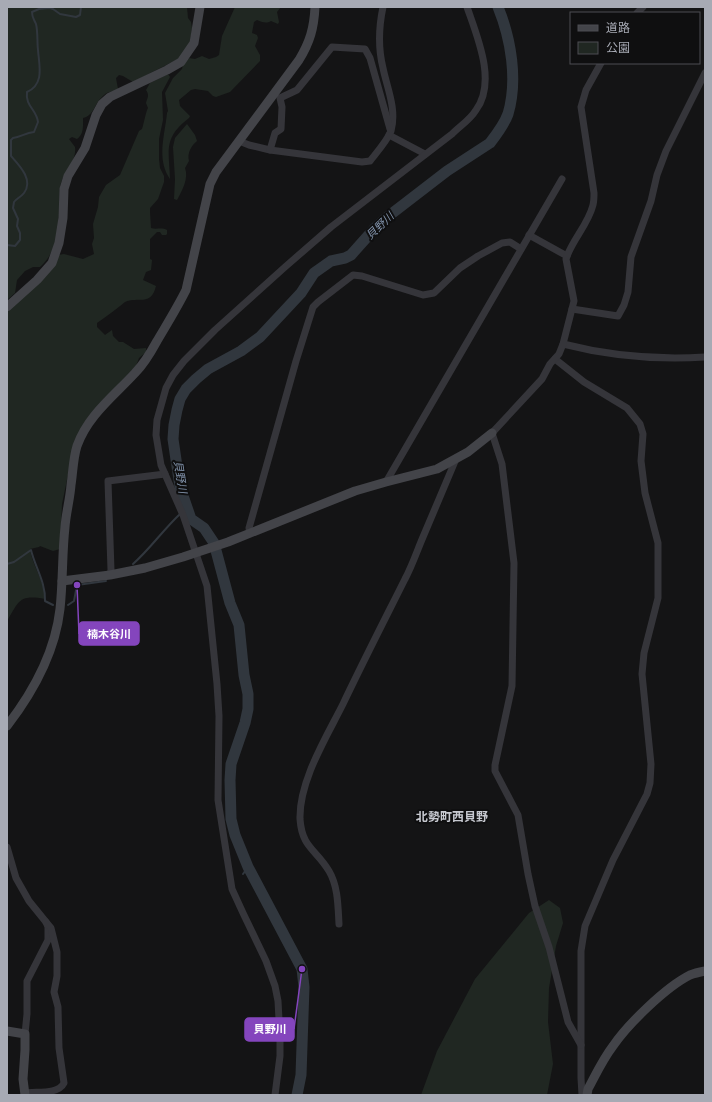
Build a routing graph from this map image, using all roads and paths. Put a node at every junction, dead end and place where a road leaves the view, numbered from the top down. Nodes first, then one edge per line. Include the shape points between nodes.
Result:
1 (200, 7) edge
2 (315, 7) edge
3 (384, 7) edge
4 (467, 7) edge
5 (600, 64) edge
6 (705, 73) edge
7 (390, 133) junction
8 (239, 141) junction
9 (270, 150) junction
10 (425, 154) junction
11 (562, 179) dead end
12 (529, 235) junction
13 (521, 249) junction
14 (567, 256) junction
15 (7, 307) edge
16 (572, 309) junction
17 (563, 344) junction
18 (705, 357) edge
19 (555, 359) junction
20 (492, 433) junction
21 (456, 459) junction
22 (165, 474) junction
23 (386, 482) junction
24 (250, 533) junction
25 (196, 552) junction
26 (110, 575) junction
27 (62, 581) junction
28 (7, 726) edge
29 (7, 847) edge
30 (46, 922) junction
31 (338, 924) dead end
32 (705, 971) edge
33 (7, 1031) edge
34 (25, 1034) junction
35 (581, 1045) junction
36 (25, 1094) edge
37 (275, 1095) edge
38 (582, 1095) edge
39 (587, 1095) edge

1 - 15 street via 194,43 181,62 110,97 102,104 85,148 68,176 64,189 59,243 52,263
2 - 8 street via 307,47
3 - 7 street via 380,22 380,42 382,66 393,118
4 - 10 street via 484,60 486,78 482,100 467,121
5 - 14 street via 586,90 581,107 594,193 593,206
6 - 16 street via 666,151 657,175 651,201 631,257 628,292 618,316
7 - 9 street via 370,161
7 - 9 street via 367,52 332,47 298,90 280,98 282,123 275,133
7 - 10 street
8 - 9 street
8 - 27 street via 210,184 186,290 180,303 145,361 98,410 78,445 73,463 65,528
10 - 22 street via 331,227 215,330 184,361 166,388 157,420 160,465
11 - 12 street
12 - 13 street
12 - 14 street
13 - 23 street
13 - 24 street via 510,242 502,243 460,268 434,293 423,295 353,275 318,302 313,308 296,361
14 - 16 street via 568,277 574,301
16 - 17 street
17 - 18 street via 606,354 634,357
17 - 19 street
19 - 20 street via 542,379
19 - 35 street via 584,382 627,408 639,420 643,434 641,461 645,493 658,542 658,598 644,653 642,674 651,764 650,783 647,794 599,890 585,926 581,951
20 - 21 street
20 - 35 street via 502,464 514,563 512,686 495,771 518,815 535,906 568,1022
21 - 23 street via 437,468
21 - 31 street via 406,578 315,762 303,792 300,819 303,838 332,876 338,902
22 - 25 street
22 - 26 street via 108,481
23 - 24 street via 355,491
24 - 25 street
25 - 26 street via 145,568
25 - 37 street via 207,586 217,674 218,794 229,874 234,893 271,973 278,1001 280,1056
26 - 27 street
27 - 28 street via 56,629 44,667 34,687
29 - 30 street via 16,878 29,901
30 - 34 street via 48,940 27,981
30 - 36 street via 51,928 57,952 54,992 58,1007 59,1048 64,1083 49,1092
32 - 39 street via 691,975 672,987 623,1033 612,1046
33 - 34 street
34 - 36 street via 22,1079
35 - 38 street

